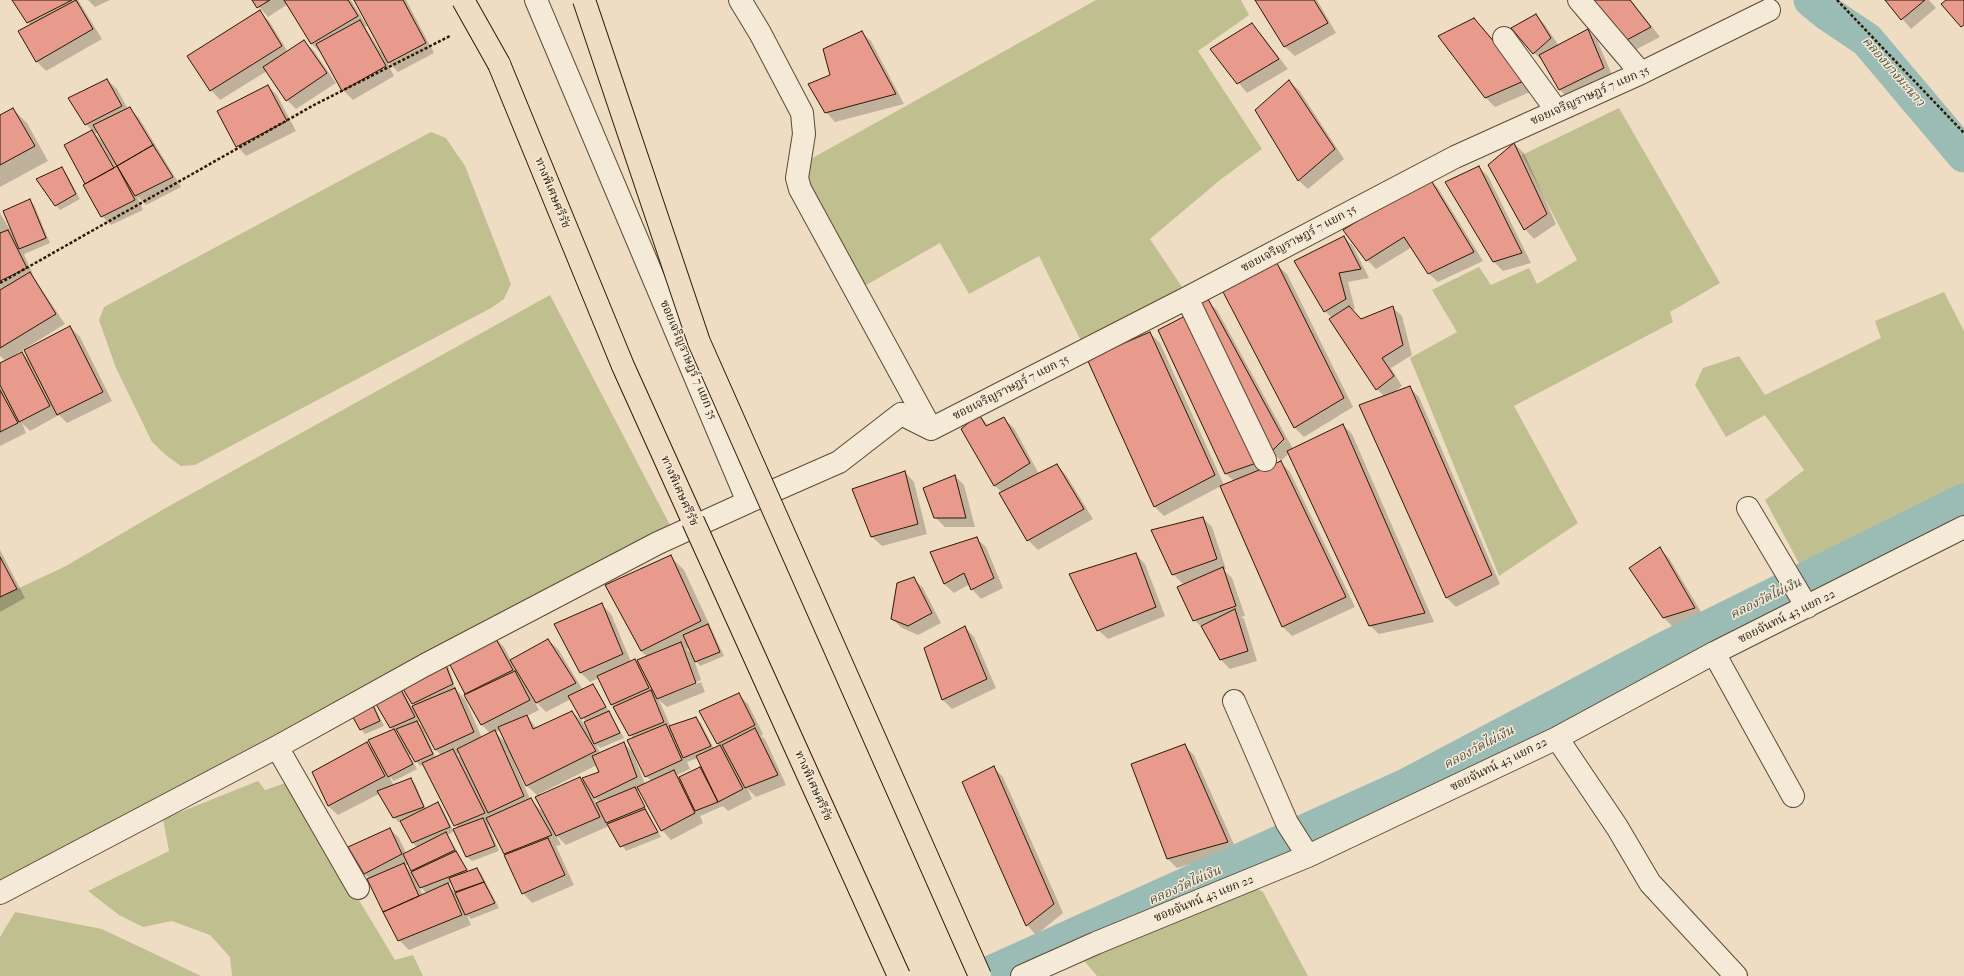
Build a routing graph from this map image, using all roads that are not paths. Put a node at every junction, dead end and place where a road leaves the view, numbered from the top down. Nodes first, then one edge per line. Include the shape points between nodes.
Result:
1 (463, 0) edge
2 (472, 0) edge
3 (536, 0) edge
4 (584, 0) edge
5 (740, 0) edge
6 (1579, 0) edge
7 (1769, 10) dead end
8 (1504, 38) dead end
9 (499, 64) junction
10 (1641, 74) junction
11 (1557, 112) junction
12 (1187, 298) junction
13 (931, 429) junction
14 (1265, 460) dead end
15 (748, 502) junction
16 (1748, 508) dead end
17 (1964, 528) edge
18 (1807, 607) junction
19 (1714, 653) junction
20 (1234, 701) dead end
21 (1557, 738) junction
22 (277, 747) junction
23 (1793, 796) dead end
24 (1308, 856) junction
25 (358, 888) dead end
26 (0, 893) edge
27 (899, 976) edge
28 (980, 976) edge
29 (1022, 976) edge
30 (1736, 976) edge

1 - 9 highway, bridge
2 - 9 highway, ทางพิเศษศรีรัช, bridge
3 - 15 street, ซอยเจริญราษฎร์ 7 แยก 35
4 - 28 highway, bridge via 700,342
5 - 13 street via 760,32 802,113 804,134 797,178 800,189
6 - 10 street
7 - 10 street, ซอยเจริญราษฎร์ 7 แยก 35
8 - 11 street
9 - 27 highway, ทางพิเศษศรีรัช, bridge via 623,366
10 - 11 street, ซอยเจริญราษฎร์ 7 แยก 35
11 - 12 street, ซอยเจริญราษฎร์ 7 แยก 35 via 1455,157
12 - 13 street, ซอยเจริญราษฎร์ 7 แยก 35
12 - 14 street
13 - 15 street via 901,414 839,462
15 - 22 street via 658,543 425,665
16 - 18 street
17 - 18 street, ซอยจันทน์ 43 แยก 22
18 - 19 street, ซอยจันทน์ 43 แยก 22
19 - 21 street, ซอยจันทน์ 43 แยก 22
19 - 23 street
20 - 24 street via 1287,823
21 - 24 street, ซอยจันทน์ 43 แยก 22
21 - 30 street via 1617,827 1650,883
22 - 25 street
22 - 26 street
24 - 29 street, ซอยจันทน์ 43 แยก 22 via 1096,942

